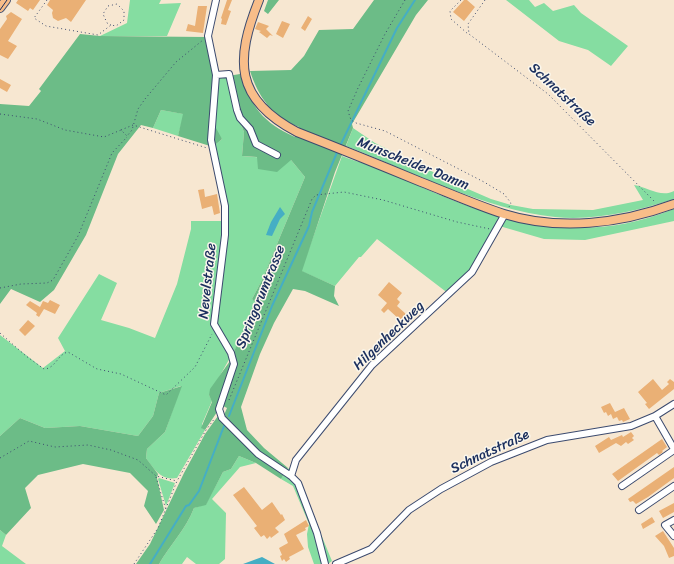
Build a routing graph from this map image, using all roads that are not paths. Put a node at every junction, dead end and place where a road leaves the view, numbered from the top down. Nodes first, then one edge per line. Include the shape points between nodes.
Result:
1 (6, 0) edge
2 (216, 0) edge
3 (259, 0) edge
4 (0, 8) edge
5 (216, 74) junction
6 (277, 155) dead end
7 (674, 204) edge
8 (505, 214) junction
9 (674, 404) edge
10 (655, 416) junction
11 (674, 449) edge
12 (291, 476) junction
13 (622, 486) dead end
14 (674, 486) edge
15 (639, 510) dead end
16 (674, 520) edge
17 (674, 536) edge
18 (325, 564) edge
19 (336, 564) edge

1 - 4 main road
2 - 5 street, Nevelstraße via 208,36
3 - 8 main road, Munscheider Damm via 244,43 243,58 247,82 262,107 275,119 297,132
5 - 6 street via 229,74 240,118 250,129 256,144
5 - 12 street, Nevelstraße via 211,140 225,206 225,235 215,322 234,364 220,404 220,414 258,454
7 - 8 main road, Munscheider Damm via 637,216 589,223 542,221
8 - 12 street, Hilgenheckweg via 478,263 462,282 389,349 361,379 296,460
9 - 10 street, Schnatstraße
10 - 11 street
10 - 19 street, Schnatstraße via 624,427 547,440 491,462 409,510 371,549
11 - 13 street
12 - 18 street via 298,482 317,533
14 - 15 street
16 - 17 street via 665,525

